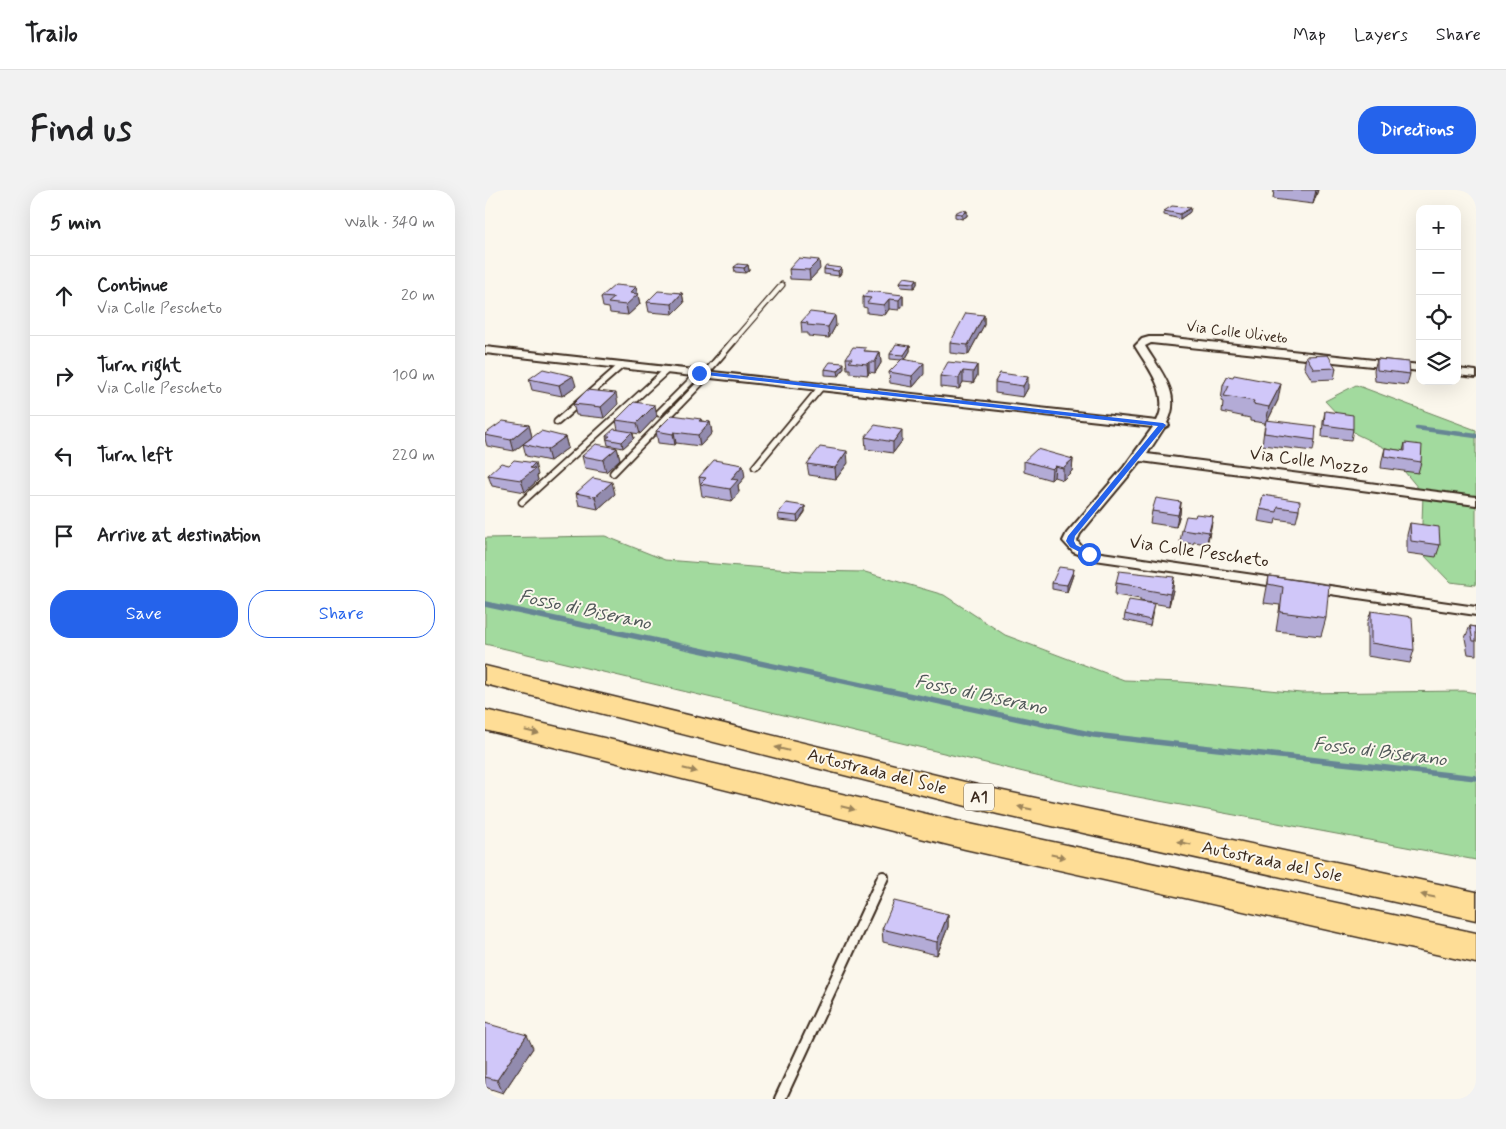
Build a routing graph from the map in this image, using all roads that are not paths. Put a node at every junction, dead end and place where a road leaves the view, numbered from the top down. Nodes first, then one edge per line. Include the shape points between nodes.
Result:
1 (782, 285) dead end
2 (485, 350) edge
3 (622, 365) junction
4 (1416, 368) edge
5 (667, 370) junction
6 (1461, 372) edge
7 (705, 374) junction
8 (1476, 374) edge
9 (822, 386) junction
10 (659, 413) dead end
11 (557, 422) dead end
12 (1163, 425) junction
13 (1137, 457) junction
14 (755, 467) dead end
15 (613, 472) dead end
16 (1476, 500) edge
17 (522, 502) dead end
18 (1476, 610) edge
19 (485, 675) edge
20 (485, 720) edge
21 (883, 877) dead end
22 (1476, 906) edge
23 (1476, 948) edge
24 (780, 1099) edge

1 - 7 lane
2 - 3 street
3 - 5 street
3 - 11 lane
4 - 12 street, Via Colle Uliveto via 1147,340 1140,346 1169,402
5 - 7 street
5 - 17 lane
6 - 8 street
7 - 9 street
7 - 10 lane
7 - 15 lane
9 - 12 street
9 - 14 lane
12 - 13 street, Via Colle Pescheto
13 - 16 street, Via Colle Mozzo
13 - 18 street, Via Colle Pescheto via 1074,533 1070,541 1075,548 1095,556
22 -> 19 highway, Autostrada del Sole / A1 via 998,802
20 -> 23 highway, A1 via 965,836
21 - 24 lane

